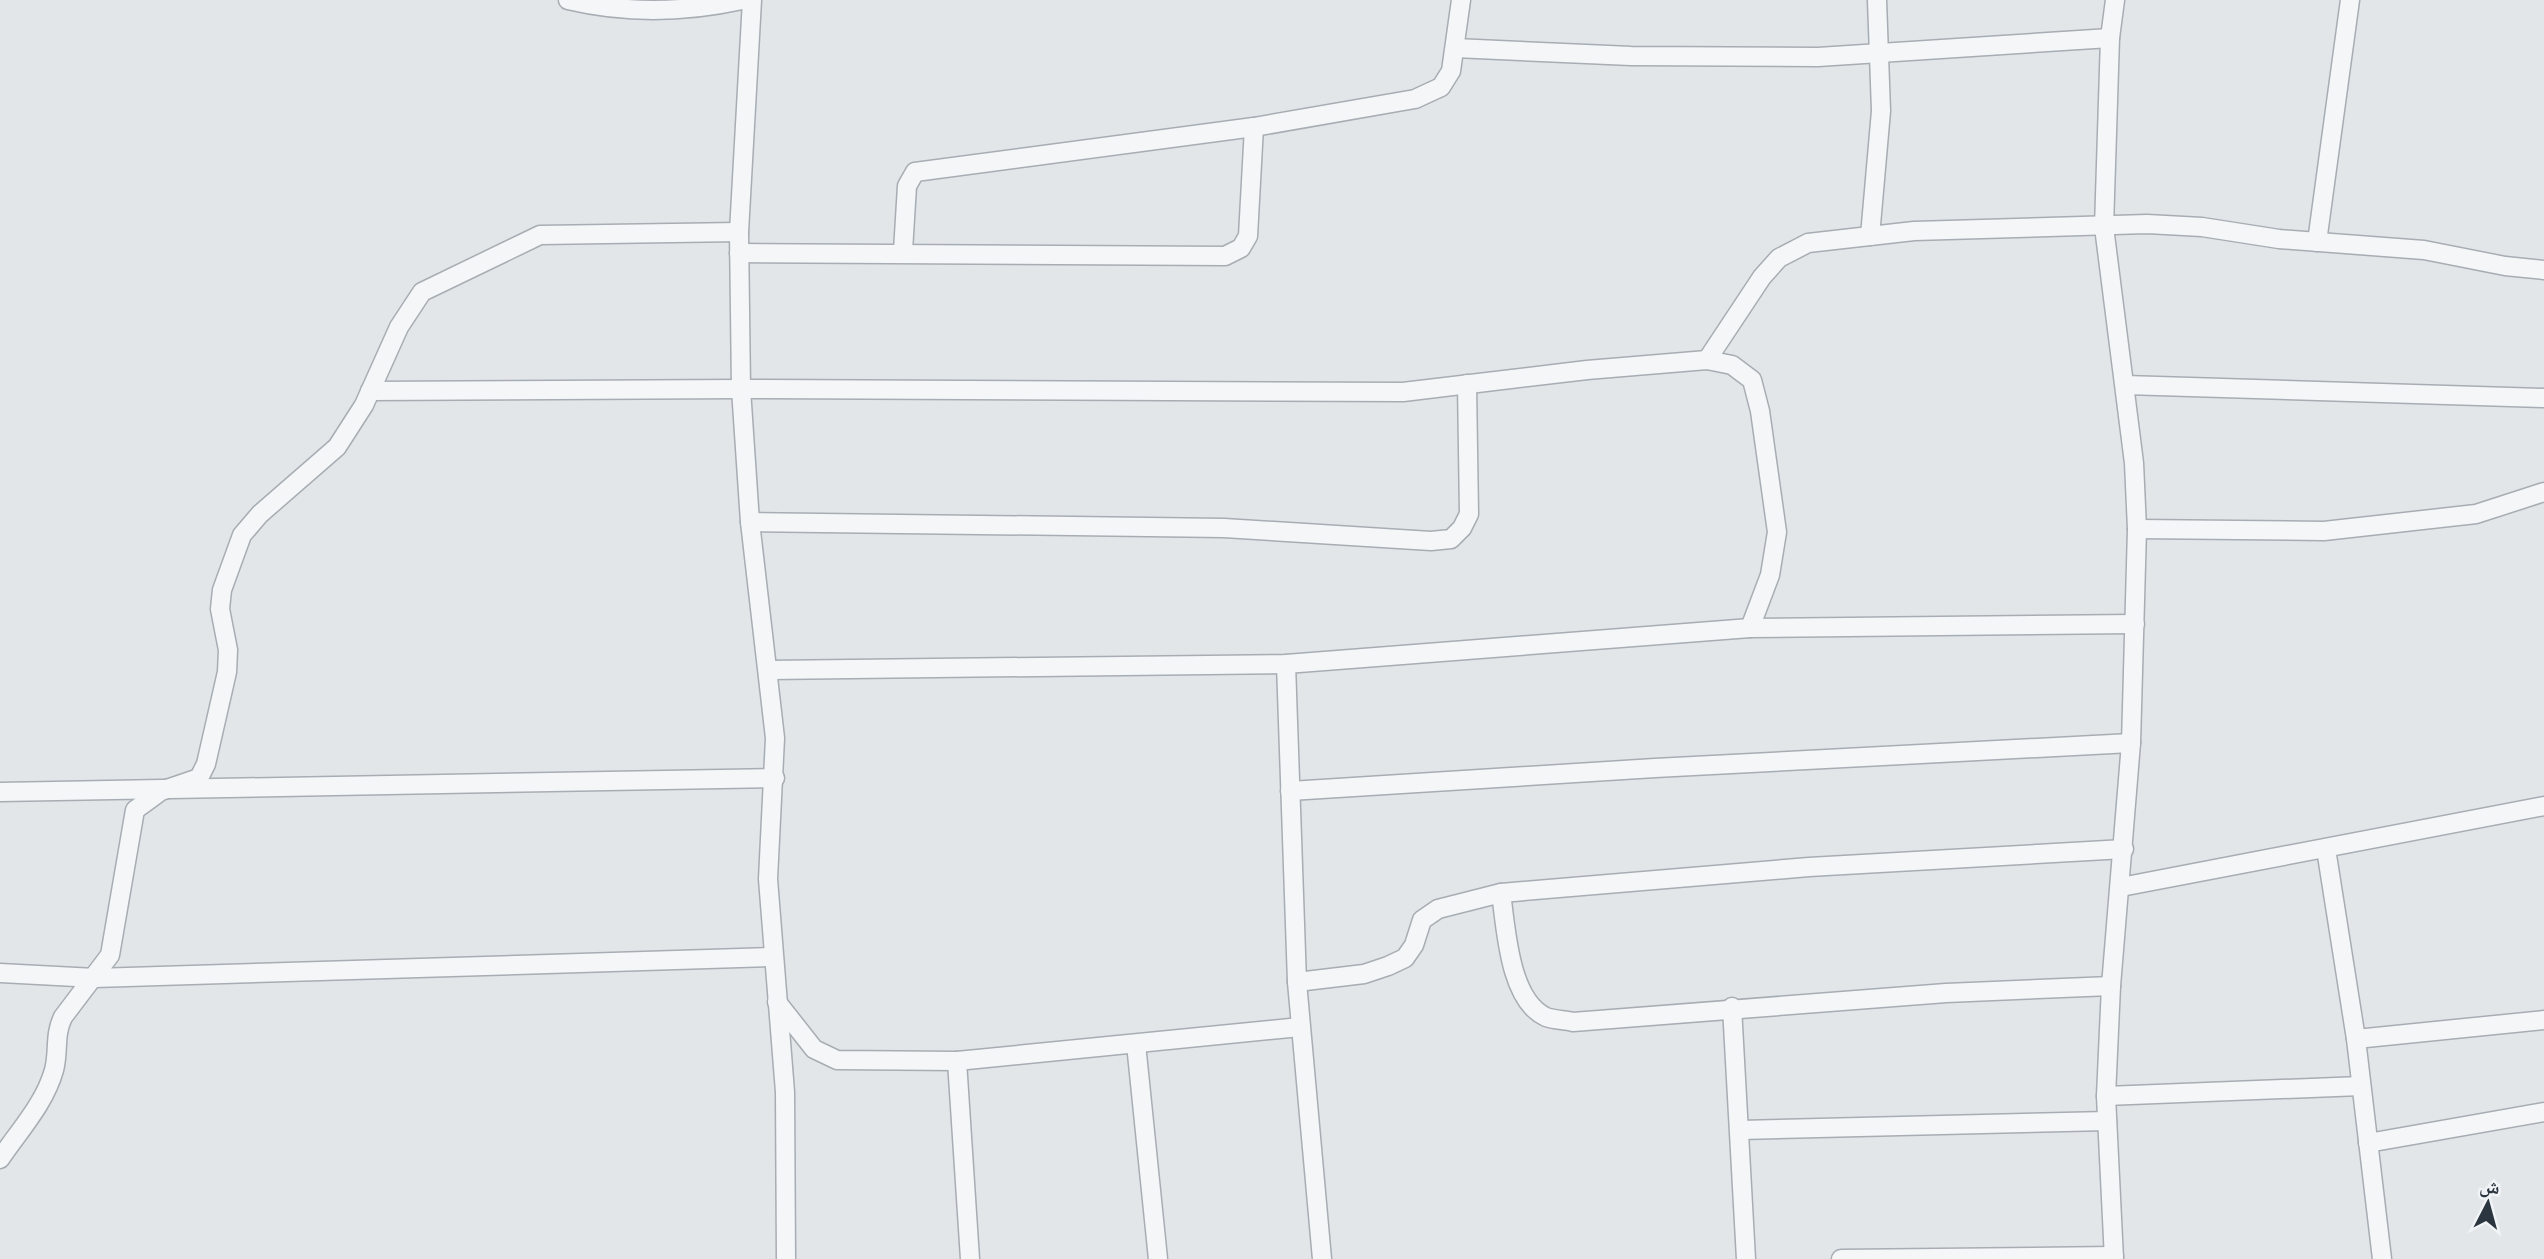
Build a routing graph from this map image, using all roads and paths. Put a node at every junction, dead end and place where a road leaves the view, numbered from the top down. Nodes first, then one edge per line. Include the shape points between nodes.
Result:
1 (569, 0) edge
2 (741, 0) edge
3 (752, 0) edge
4 (1461, 0) edge
5 (1877, 0) edge
6 (2115, 0) edge
7 (2350, 0) edge
8 (2110, 38) junction
9 (1455, 48) junction
10 (1881, 54) junction
11 (1254, 127) junction
12 (2104, 227) junction
13 (739, 232) junction
14 (1870, 236) junction
15 (2317, 242) junction
16 (903, 251) junction
17 (739, 253) junction
18 (2544, 270) edge
19 (1707, 360) junction
20 (1467, 384) junction
21 (2125, 385) junction
22 (741, 388) junction
23 (370, 391) junction
24 (2544, 398) edge
25 (2544, 492) edge
26 (750, 522) junction
27 (2137, 529) junction
28 (2135, 624) junction
29 (1750, 628) junction
30 (1286, 664) junction
31 (769, 670) junction
32 (2131, 743) junction
33 (775, 778) junction
34 (161, 791) junction
35 (1290, 791) junction
36 (0, 792) edge
37 (2544, 806) edge
38 (2123, 849) junction
39 (2326, 849) junction
40 (2121, 887) junction
41 (1501, 894) junction
42 (773, 957) junction
43 (0, 973) edge
44 (95, 978) junction
45 (1297, 982) junction
46 (2111, 986) junction
47 (777, 1002) junction
48 (1731, 1007) junction
49 (2544, 1020) edge
50 (1300, 1027) junction
51 (2356, 1039) junction
52 (1136, 1044) junction
53 (957, 1061) junction
54 (2361, 1086) junction
55 (2106, 1096) junction
56 (2544, 1112) edge
57 (2107, 1121) junction
58 (1741, 1130) junction
59 (2368, 1143) junction
60 (0, 1159) edge
61 (2114, 1257) edge
62 (1877, 1258) edge
63 (786, 1259) edge
64 (970, 1259) edge
65 (1158, 1259) edge
66 (1322, 1259) edge
67 (1746, 1259) edge
68 (1841, 1259) edge
69 (2382, 1259) edge

1 - 2 street via 626,11 666,12
3 - 13 street
4 - 9 street
5 - 10 street
6 - 8 street
7 - 15 street
8 - 10 street
8 - 12 street
9 - 10 street via 1631,56
9 - 11 street via 1451,71 1441,88 1415,99
10 - 14 street
11 - 16 street via 915,172 906,186
11 - 16 street via 1248,236 1241,248 1224,256
12 - 14 street
12 - 15 street via 2202,227
12 - 21 street
13 - 17 street
13 - 23 street via 529,237 422,292 399,327
14 - 19 street via 1808,243 1779,258
15 - 18 street via 2424,250
16 - 17 street
17 - 22 street
19 - 20 street
19 - 29 street via 1732,365 1752,380 1760,411 1777,532 1770,575
20 - 22 street via 1390,392
20 - 26 street via 1469,514 1451,539 1224,528
21 - 24 street
21 - 27 street
22 - 23 street
22 - 26 street
23 - 34 street via 337,447 242,535 222,590 227,672 206,764 199,778
25 - 27 street via 2476,514 2349,529 2283,533
26 - 31 street
27 - 28 street
28 - 29 street
28 - 32 street
29 - 30 street
30 - 31 street
30 - 35 street
31 - 33 street
32 - 35 street
32 - 38 street
33 - 34 street
33 - 42 street via 768,868
34 - 36 street
34 - 44 street via 141,803 130,821 112,946
35 - 45 street
37 - 39 street
38 - 40 street
38 - 41 street via 1809,867
39 - 40 street
39 - 51 street
40 - 46 street
41 - 45 street via 1438,909 1422,920 1405,958 1388,966 1364,974
41 - 48 street via 1511,963 1522,993 1545,1017 1573,1022
42 - 44 street
42 - 47 street
43 - 44 street
44 - 60 street via 62,1017 55,1068 46,1092
45 - 50 street
46 - 48 street
46 - 55 street
47 - 53 street via 814,1049 837,1060
47 - 63 street via 785,1092
48 - 58 street
49 - 51 street
50 - 52 street
50 - 66 street
51 - 54 street
52 - 53 street
52 - 65 street
53 - 64 street
54 - 55 street
54 - 59 street
55 - 57 street
56 - 59 street
57 - 58 street
57 - 61 street
58 - 67 street
59 - 69 street
61 - 62 street
62 - 68 street

